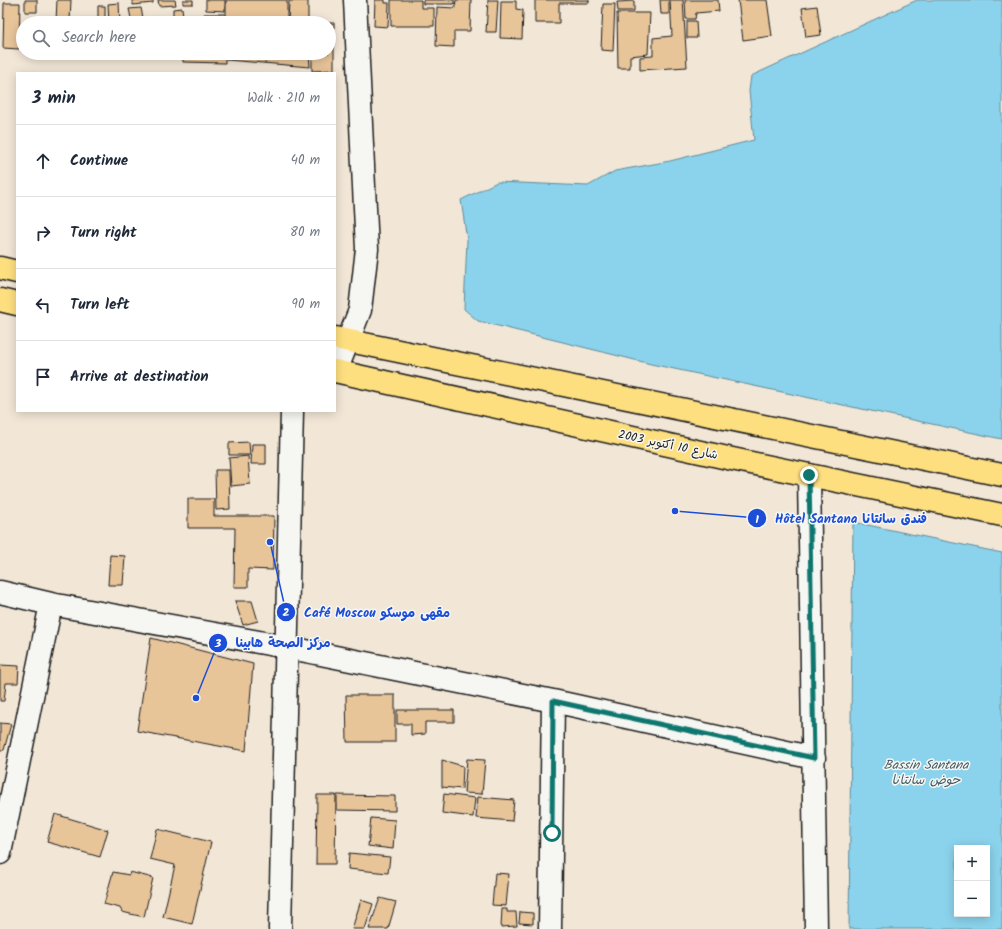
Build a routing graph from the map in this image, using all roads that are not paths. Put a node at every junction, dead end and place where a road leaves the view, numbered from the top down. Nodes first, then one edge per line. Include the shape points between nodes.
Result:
1 (356, 0) edge
2 (0, 268) edge
3 (16, 272) edge
4 (0, 300) edge
5 (16, 304) edge
6 (342, 340) edge
7 (336, 371) edge
8 (292, 412) edge
9 (809, 475) junction
10 (1002, 475) edge
11 (1002, 515) edge
12 (0, 592) edge
13 (51, 604) junction
14 (286, 647) junction
15 (553, 701) junction
16 (814, 758) junction
17 (0, 853) edge
18 (280, 929) edge
19 (550, 929) edge
20 (816, 929) edge

1 - 6 street via 367,250 360,310
2 - 3 highway
4 - 5 highway
6 - 7 street
6 - 10 highway
7 - 9 highway, شارع 10 أكتوبر 2003
8 - 14 street
9 - 11 highway, شارع 10 أكتوبر 2003
9 - 16 street
12 - 13 street
13 - 14 street
13 - 17 street
14 - 15 street
14 - 18 street
15 - 16 street
15 - 19 street
16 - 20 street

